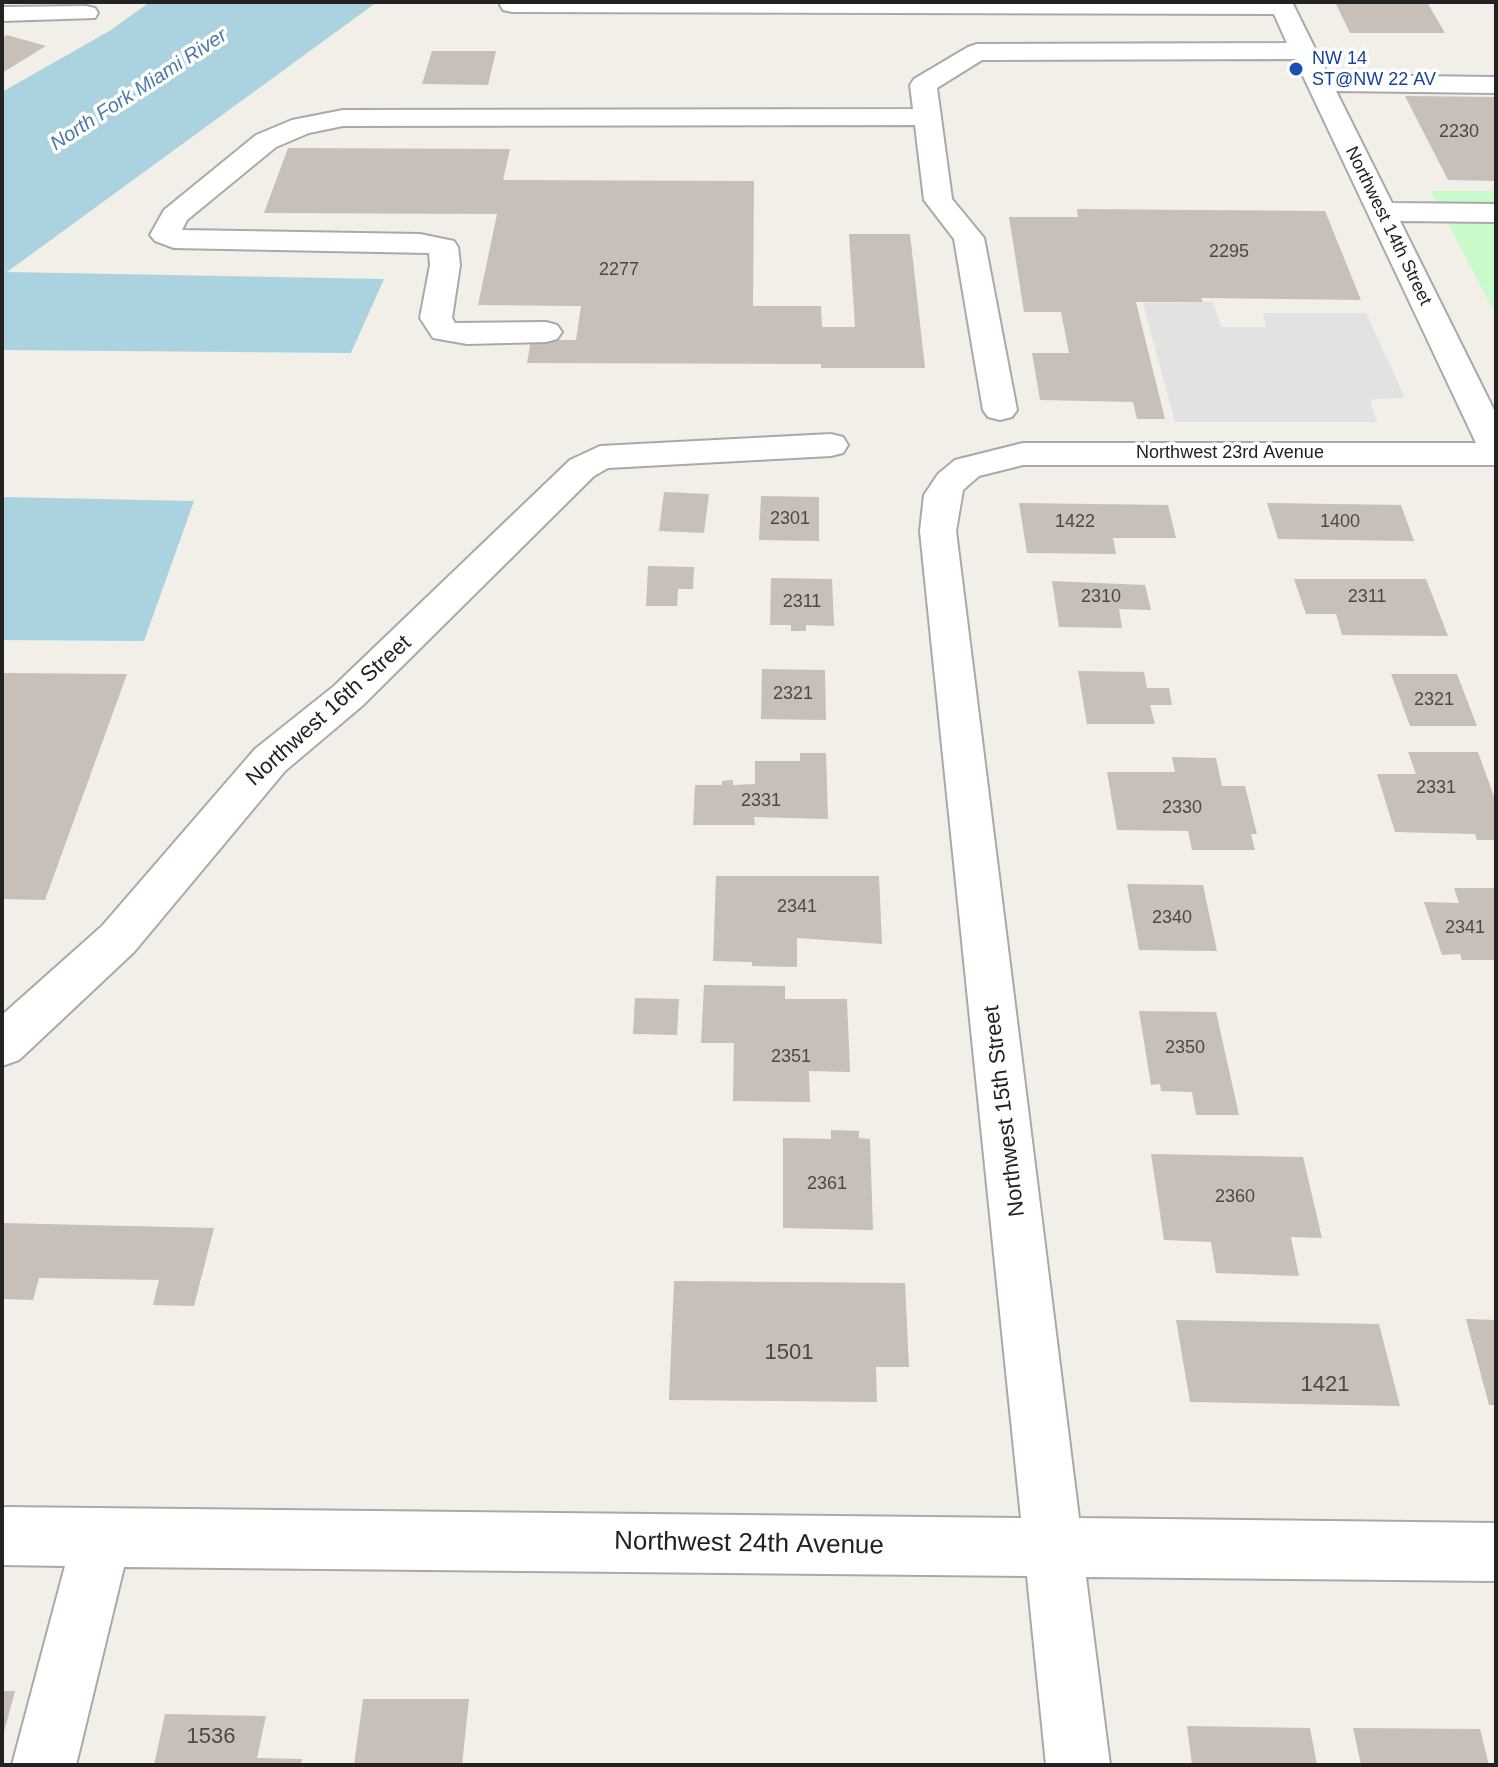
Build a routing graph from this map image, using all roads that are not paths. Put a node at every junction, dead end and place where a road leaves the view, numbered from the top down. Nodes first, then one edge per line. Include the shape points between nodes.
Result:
1 (875, 4) edge
2 (512, 5) dead end
3 (1103, 5) edge
4 (1282, 5) edge
5 (86, 13) dead end
6 (2, 14) edge
7 (1304, 51) junction
8 (1319, 83) junction
9 (1496, 85) edge
10 (927, 117) junction
11 (1382, 212) junction
12 (1496, 213) edge
13 (546, 332) dead end
14 (1485, 405) edge
15 (1000, 410) dead end
16 (831, 445) dead end
17 (1496, 451) edge
18 (967, 468) joint
19 (2, 1045) edge
20 (2, 1536) edge
21 (102, 1536) junction
22 (1054, 1547) junction
23 (1496, 1552) edge
24 (44, 1765) edge
25 (1078, 1765) edge

1 - 2 street
1 - 3 street
3 - 4 street
4 - 7 street, Northwest 14th Street
5 - 6 street
7 - 8 street, Northwest 14th Street
7 - 10 street via 977,52 923,85
8 - 9 street
8 - 11 street, Northwest 14th Street
10 - 13 street via 343,118 302,126 266,141 174,216 165,235 187,240 443,247 436,318 444,331
10 - 15 street via 938,200 969,238
11 - 12 street
11 - 14 street, Northwest 14th Street
14 - 17 street, Northwest 14th Street
16 - 19 street, Northwest 16th Street via 600,457 565,483 348,696 270,760 139,916
17 - 18 street, Northwest 23rd Avenue via 1051,453
18 - 22 street, Northwest 15th Street via 942,495 938,531
20 - 21 street, Northwest 24th Avenue
21 - 22 street, Northwest 24th Avenue
21 - 24 street
22 - 23 street, Northwest 24th Avenue
22 - 25 street, Northwest 15th Street

